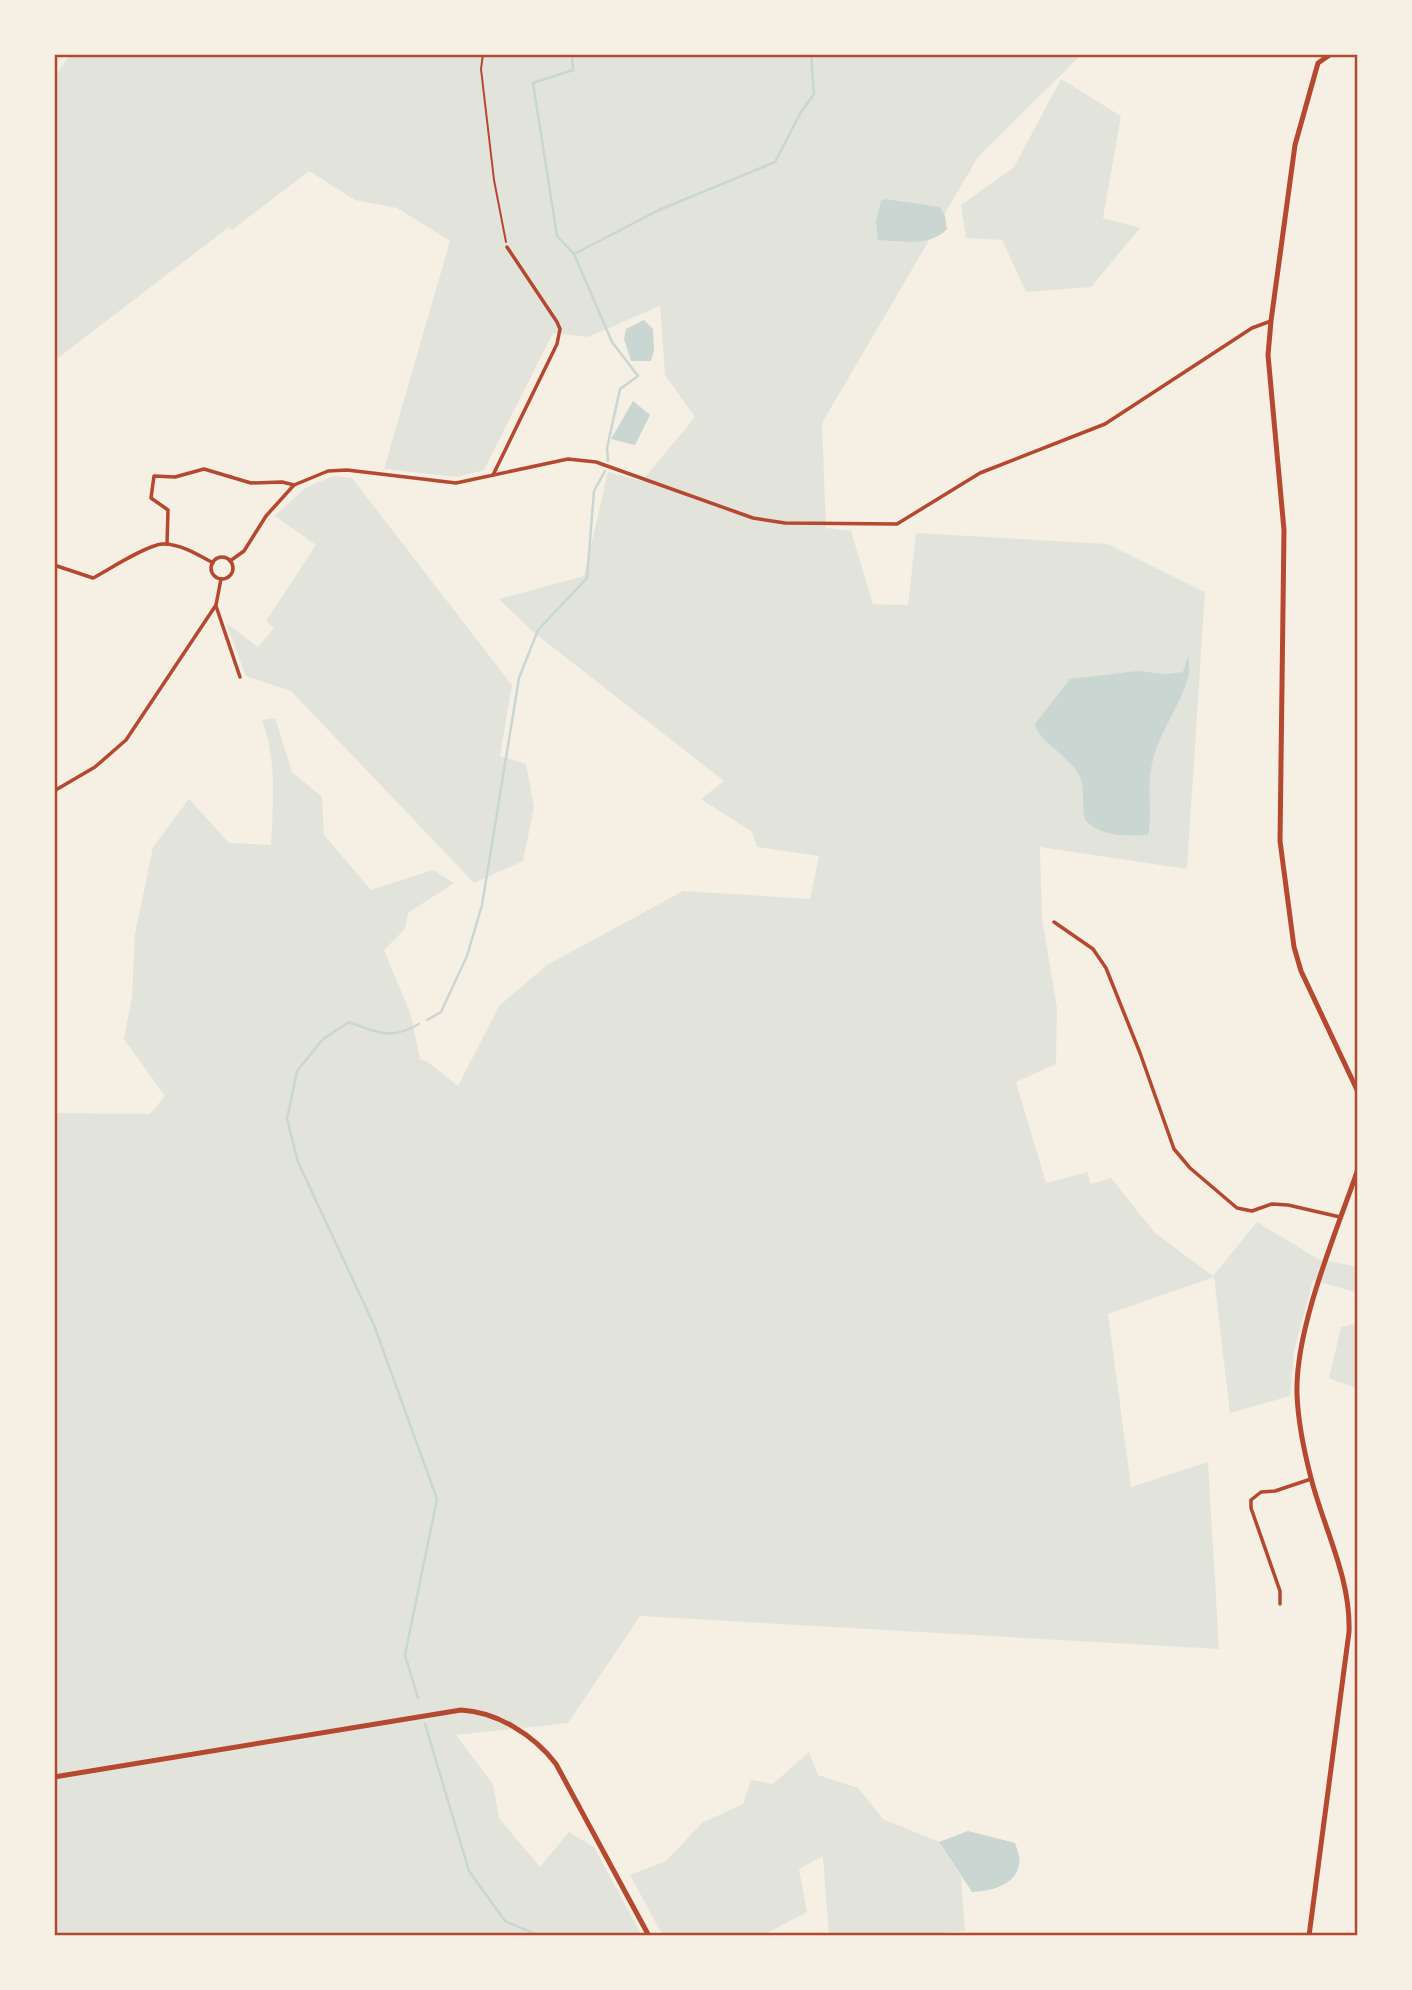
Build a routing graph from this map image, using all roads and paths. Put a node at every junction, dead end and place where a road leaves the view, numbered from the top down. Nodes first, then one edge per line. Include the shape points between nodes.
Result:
1 (483, 54) edge
2 (1327, 55) edge
3 (507, 247) joint
4 (1271, 321) junction
5 (493, 475) junction
6 (294, 485) junction
7 (167, 544) junction
8 (230, 562) junction
9 (213, 563) junction
10 (54, 565) edge
11 (221, 579) junction
12 (216, 605) junction
13 (240, 677) dead end
14 (54, 792) edge
15 (1054, 922) dead end
16 (1358, 1093) edge
17 (1358, 1169) edge
18 (1340, 1217) junction
19 (1311, 1479) junction
20 (1279, 1604) dead end
21 (54, 1777) edge
22 (649, 1936) edge
23 (1309, 1936) edge

1 - 3 path via 494,180
2 - 4 street via 1318,63 1310,84 1295,145
3 - 5 street via 560,329 557,344
4 - 5 street via 1252,328 1105,424 980,473 897,524 785,523 753,518 596,462 568,460
4 - 16 street via 1270,391 1284,530 1280,841 1301,971
5 - 6 street via 456,483 346,470 328,471
6 - 7 street via 251,483 204,468 175,477 154,476 151,498 168,510
6 - 8 street via 244,551
7 - 9 street
7 - 10 street via 158,544 93,578
8 - 9 street via 221,558
8 - 11 street via 230,575
9 - 11 street via 212,573
11 - 12 street
12 - 13 street
12 - 14 street via 126,740 95,767
15 - 18 street via 1093,949 1106,968 1174,1149 1190,1168 1237,1208 1252,1211 1272,1204 1288,1205
17 - 18 street
18 - 19 street via 1311,1311 1298,1373 1300,1424
19 - 20 street via 1275,1492 1261,1492 1251,1500 1280,1591
19 - 23 street via 1350,1612
21 - 22 street via 475,1711 519,1730 552,1758

